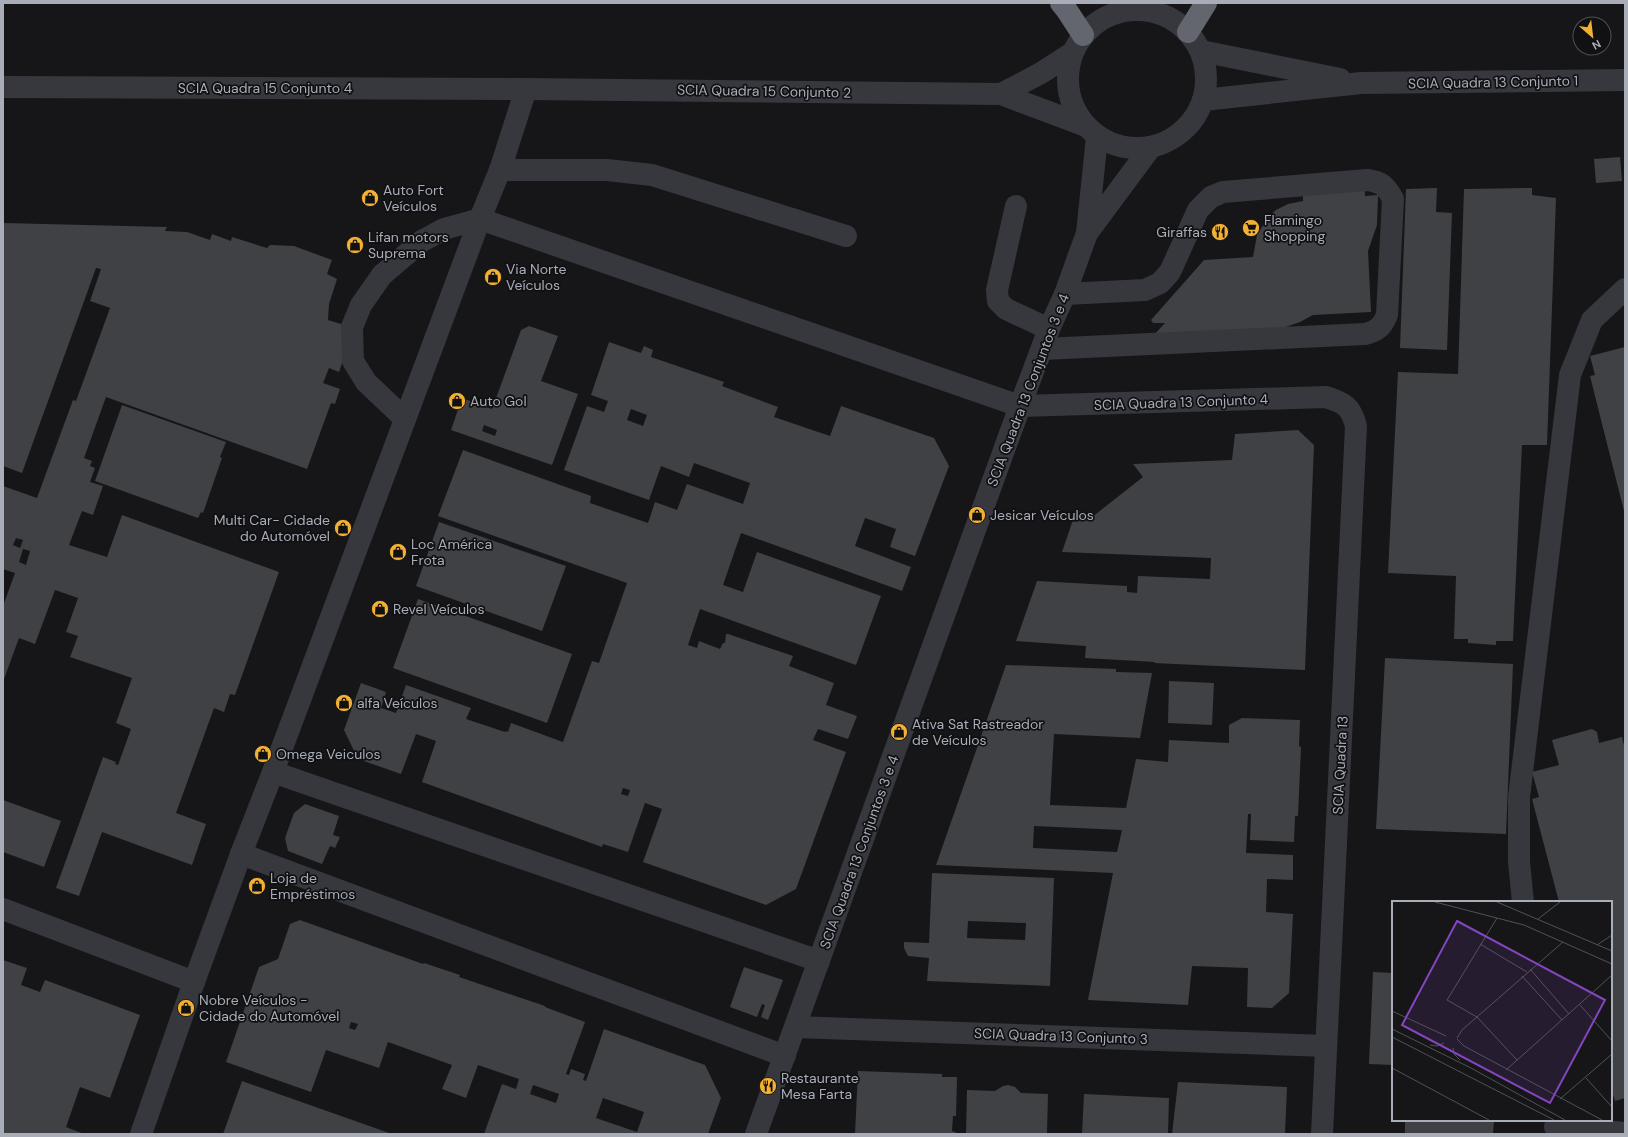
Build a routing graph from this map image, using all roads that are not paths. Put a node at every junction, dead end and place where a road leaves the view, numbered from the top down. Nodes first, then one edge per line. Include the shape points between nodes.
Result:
1 (1061, 3) edge
2 (1206, 3) edge
3 (1188, 32) junction
4 (1083, 35) junction
5 (1201, 51) junction
6 (1072, 53) junction
7 (1625, 80) edge
8 (1361, 83) junction
9 (3, 88) edge
10 (526, 89) junction
11 (1001, 94) junction
12 (1203, 100) junction
13 (1091, 132) junction
14 (1150, 147) junction
15 (500, 170) junction
16 (1016, 206) dead end
17 (480, 219) junction
18 (1088, 233) junction
19 (846, 236) dead end
20 (1625, 289) edge
21 (1065, 294) junction
22 (1050, 329) junction
23 (1043, 349) junction
24 (1341, 402) joint
25 (1020, 406) junction
26 (405, 419) junction
27 (273, 772) junction
28 (241, 854) junction
29 (1523, 901) edge
30 (3, 909) edge
31 (819, 961) junction
32 (194, 982) junction
33 (796, 1027) junction
34 (1326, 1046) junction
35 (784, 1056) junction
36 (1554, 1127) edge
37 (1625, 1132) edge
38 (141, 1134) edge
39 (756, 1134) edge
40 (1322, 1134) edge

1 - 4 highway
2 - 3 highway
3 - 4 street via 1164,15 1135,10 1107,17
3 - 5 street
4 - 6 street
5 - 8 street, SCIA Quadra 13 Conjunto 1
5 - 12 street via 1206,76
6 - 11 street, SCIA Quadra 15 Conjunto 2
6 - 13 street via 1067,79 1070,98
7 - 8 street, SCIA Quadra 13 Conjunto 1
8 - 12 street, SCIA Quadra 13 Conjunto 1
9 - 10 street, SCIA Quadra 15 Conjunto 4
10 - 11 street, SCIA Quadra 15 Conjunto 2
10 - 15 street
11 - 13 street, SCIA Quadra 15 Conjunto 2
12 - 14 street via 1187,126 1173,138
13 - 14 street via 1114,145
13 - 18 street, SCIA Quadra 13 Conjuntos 3 e 4
14 - 18 street, SCIA Quadra 13 Conjuntos 3 e 4
15 - 17 street
15 - 19 street via 607,170 652,175
16 - 22 street via 997,290 998,301 1006,309
17 - 25 street
17 - 26 street
17 - 26 street via 444,229 422,241 382,275 360,305 352,327 353,362 366,382
18 - 21 street, SCIA Quadra 13 Conjuntos 3 e 4
20 - 29 street via 1592,320 1570,375 1519,797 1519,862
21 - 22 street, SCIA Quadra 13 Conjuntos 3 e 4
21 - 23 street via 1145,290 1160,283 1170,272 1198,210 1211,197 1223,192 1367,180 1378,182 1387,188 1393,199 1387,315 1383,325 1375,331 1365,334
22 - 23 street, SCIA Quadra 13 Conjuntos 3 e 4
23 - 25 street, SCIA Quadra 13 Conjuntos 3 e 4
24 - 25 street, SCIA Quadra 13 Conjunto 4 via 1326,397
24 - 34 street, SCIA Quadra 13 via 1352,412 1356,426
25 - 31 street, SCIA Quadra 13 Conjuntos 3 e 4
26 - 27 street
27 - 28 street
27 - 31 street
28 - 32 street
28 - 35 street
30 - 32 street
31 - 33 street, SCIA Quadra 13 Conjuntos 3 e 4
32 - 38 street
33 - 34 street, SCIA Quadra 13 Conjunto 3
33 - 35 street, SCIA Quadra 13 Conjuntos 3 e 4
34 - 40 street, SCIA Quadra 13
35 - 39 street, SCIA Quadra 13 Conjuntos 3 e 4
36 - 37 street

